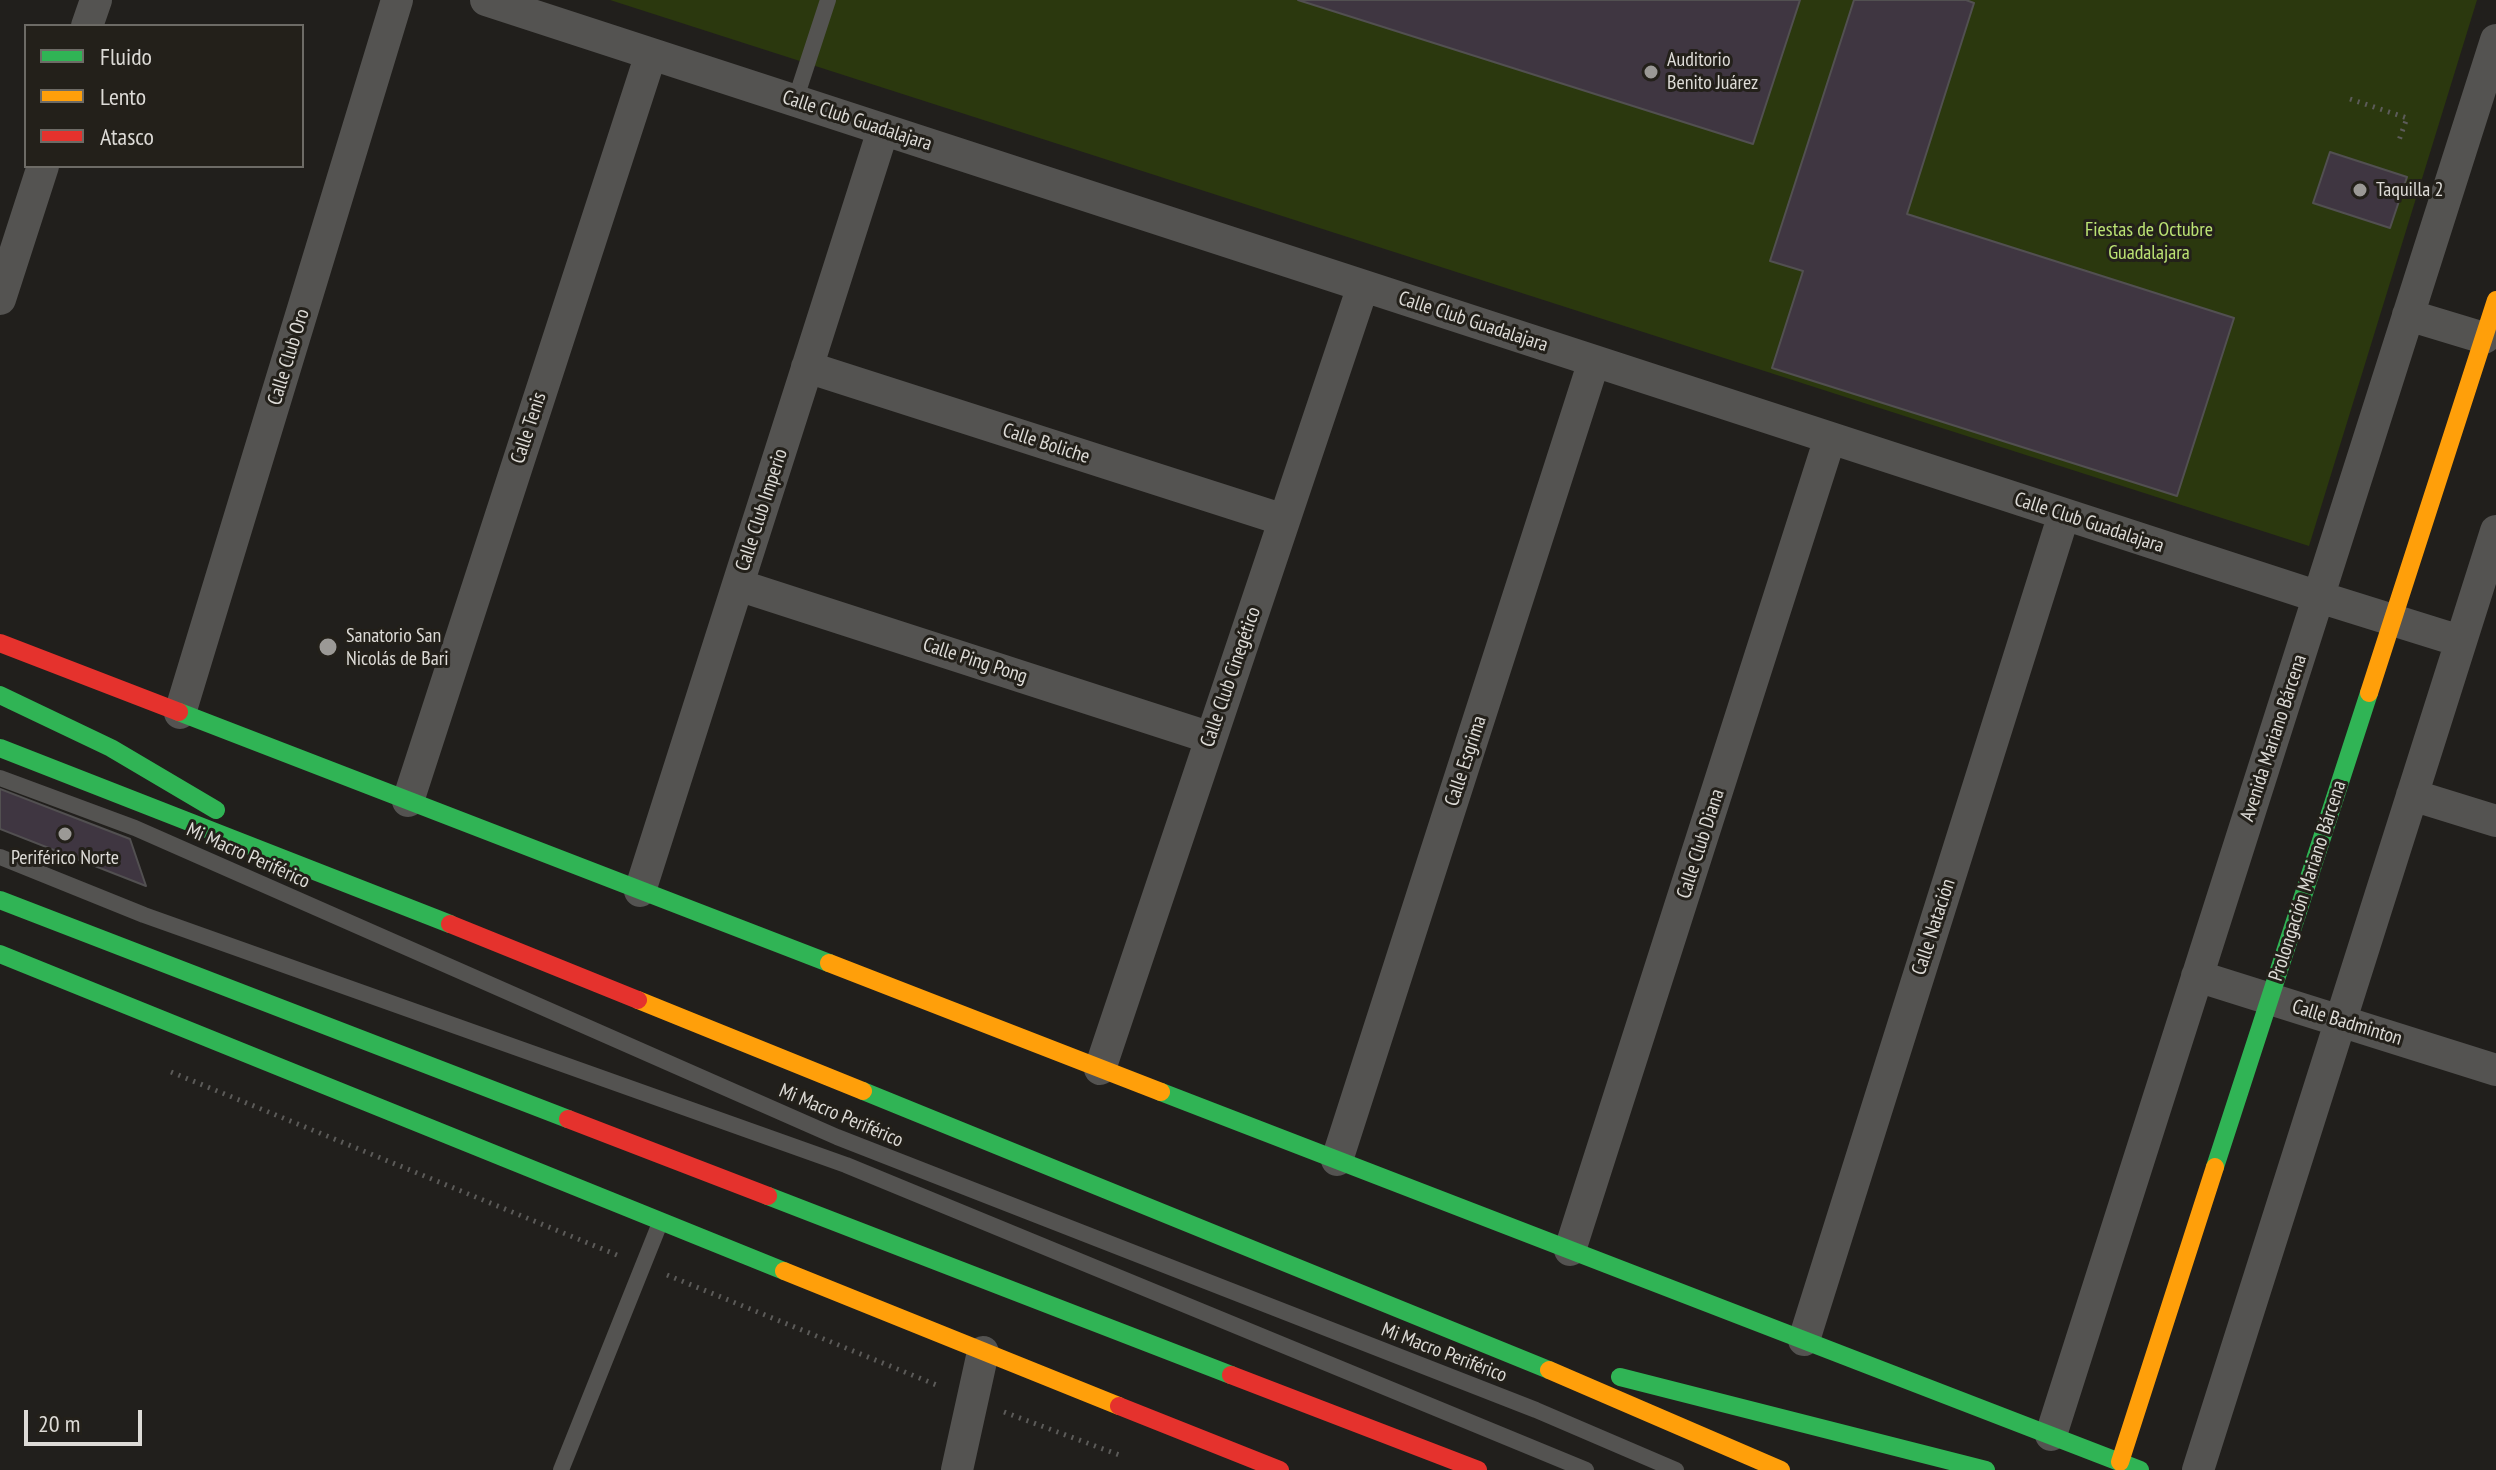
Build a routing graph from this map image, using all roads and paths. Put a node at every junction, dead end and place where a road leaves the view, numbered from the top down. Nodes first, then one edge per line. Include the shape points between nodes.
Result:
1 (96, 0) edge
2 (397, 0) edge
3 (486, 0) edge
4 (828, 0) edge
5 (88, 24) edge
6 (2496, 40) edge
7 (651, 54) junction
8 (2350, 99) dead end
9 (795, 101) junction
10 (883, 130) junction
11 (2398, 143) dead end
12 (42, 168) edge
13 (1363, 286) junction
14 (0, 299) edge
15 (2496, 300) edge
16 (2408, 315) junction
17 (2490, 334) edge
18 (1594, 361) junction
19 (807, 367) junction
20 (1830, 438) junction
21 (2064, 514) junction
22 (1284, 520) junction
23 (2496, 531) edge
24 (738, 585) junction
25 (2488, 586) edge
26 (2319, 597) junction
27 (2392, 620) junction
28 (2460, 641) junction
29 (0, 643) edge
30 (0, 695) edge
31 (180, 713) junction
32 (1211, 738) junction
33 (0, 748) edge
34 (0, 778) edge
35 (2412, 795) junction
36 (408, 801) junction
37 (2496, 821) edge
38 (0, 857) edge
39 (303, 865) junction
40 (640, 891) junction
41 (0, 900) edge
42 (0, 954) edge
43 (2197, 976) junction
44 (2269, 999) junction
45 (2340, 1021) junction
46 (1100, 1069) junction
47 (2496, 1070) edge
48 (170, 1072) dead end
49 (1337, 1160) junction
50 (661, 1221) junction
51 (1570, 1250) junction
52 (642, 1265) junction
53 (1804, 1340) junction
54 (1488, 1344) junction
55 (983, 1352) junction
56 (973, 1400) junction
57 (2051, 1435) junction
58 (1129, 1459) dead end
59 (2120, 1462) junction
60 (561, 1470) edge
61 (957, 1470) edge
62 (1280, 1470) edge
63 (1478, 1470) edge
64 (1586, 1470) edge
65 (1676, 1470) edge
66 (1781, 1470) edge
67 (1986, 1470) edge
68 (2140, 1470) edge
69 (2198, 1470) edge

1 - 5 street
2 - 31 street, Calle Club Oro
3 - 7 street, Calle Club Guadalajara
4 - 9 lane
6 - 16 street, Avenida Mariano Bárcena
7 - 9 street, Calle Club Guadalajara
7 - 36 street, Calle Tenis
8 - 11 path via 2407,118
9 - 10 street, Calle Club Guadalajara
10 - 13 street, Calle Club Guadalajara
10 - 19 street, Calle Club Imperio
12 - 14 street
13 - 18 street, Calle Club Guadalajara
13 - 22 street, Calle Club Cinegético
15 - 17 main road, Prolongación Mariano Bárcena
16 - 17 street
16 - 26 street, Avenida Mariano Bárcena
17 - 27 main road, Prolongación Mariano Bárcena
18 - 20 street, Calle Club Guadalajara
18 - 49 street, Calle Esgrima
19 - 22 street, Calle Boliche
19 - 24 street, Calle Club Imperio
20 - 21 street, Calle Club Guadalajara
20 - 51 street, Calle Club Diana
21 - 26 street, Calle Club Guadalajara
21 - 53 street, Calle Natación
22 - 32 street, Calle Club Cinegético
23 - 25 street
24 - 32 street, Calle Ping Pong
24 - 40 street, Calle Club Imperio
25 - 28 street
26 - 27 street, Calle Club Guadalajara
26 - 43 street, Avenida Mariano Bárcena
27 - 28 street, Calle Club Guadalajara
27 - 44 main road, Prolongación Mariano Bárcena
28 - 35 street
29 - 31 main road
30 - 39 main road via 152,770
31 - 36 main road
32 - 46 street, Calle Club Cinegético
33 - 39 main road
34 - 65 lane, Mi Macro Periférico via 135,828 837,1137 1536,1410
35 - 37 street
35 - 45 street
36 - 40 main road
38 - 64 lane via 144,915 846,1165
39 - 54 main road
40 - 46 main road
41 - 63 main road
42 - 50 main road
43 - 44 street, Calle Badminton
43 - 57 street, Avenida Mariano Bárcena
44 - 45 street, Calle Badminton
44 - 59 main road, Prolongación Mariano Bárcena
45 - 47 street, Calle Badminton
45 - 69 street
46 - 49 main road
48 - 52 path
49 - 51 main road
50 - 52 lane
50 - 55 main road
51 - 53 main road
52 - 56 path
52 - 60 lane
53 - 57 main road
54 - 66 main road
54 - 67 main road
55 - 56 street
55 - 62 main road
56 - 58 path
56 - 61 street
57 - 59 main road
59 - 68 main road

